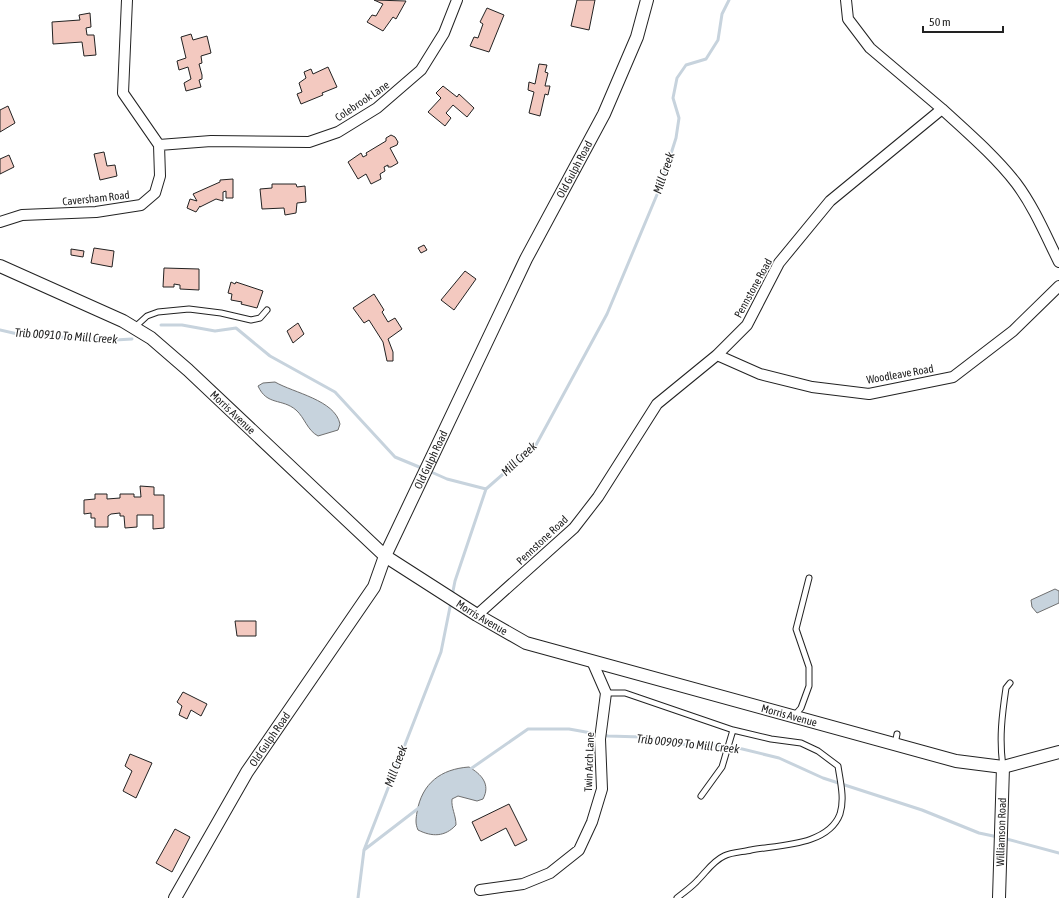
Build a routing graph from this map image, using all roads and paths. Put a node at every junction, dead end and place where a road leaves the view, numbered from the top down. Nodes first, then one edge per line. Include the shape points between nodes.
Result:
1 (127, 0) edge
2 (457, 0) edge
3 (647, 0) edge
4 (846, 0) edge
5 (942, 109) junction
6 (159, 144) junction
7 (0, 222) edge
8 (1059, 262) edge
9 (0, 266) edge
10 (1059, 286) edge
11 (267, 310) dead end
12 (134, 328) junction
13 (717, 355) junction
14 (385, 556) junction
15 (809, 578) dead end
16 (477, 615) junction
17 (592, 661) junction
18 (1010, 683) dead end
19 (606, 693) junction
20 (794, 716) junction
21 (733, 730) junction
22 (1059, 752) edge
23 (1003, 767) junction
24 (701, 796) dead end
25 (480, 890) dead end
26 (175, 898) edge
27 (677, 898) edge
28 (999, 898) edge

1 - 6 street via 123,93
2 - 6 street, Colebrook Lane via 444,33 421,70 377,108 338,132 309,142 211,140
3 - 14 street, Old Gulph Road via 637,37 604,114 526,259
4 - 5 street via 848,19 870,48
5 - 8 street via 980,144 1016,184
5 - 13 street, Pennstone Road via 830,201 779,264 747,325
6 - 7 street, Caversham Road via 160,176 155,193 140,205 96,212 22,215
9 - 12 street, Morris Avenue
10 - 13 street, Woodleave Road via 1013,331 953,377 869,394 812,387 760,374
11 - 12 lane via 260,318 251,320 189,309 158,312 147,316
12 - 14 street, Morris Avenue via 172,354
13 - 16 street, Pennstone Road via 657,404 598,497 574,528
14 - 16 street, Morris Avenue
14 - 26 street, Old Gulph Road via 374,587 246,772
15 - 20 lane via 796,629 809,667 809,686 801,708
16 - 17 street, Morris Avenue via 526,643
17 - 19 street
17 - 20 street, Morris Avenue
18 - 23 lane via 1006,688 1000,723
19 - 21 lane via 625,693
19 - 25 street, Twin Arch Lane via 600,739 602,789 592,822 579,850 550,873 523,884
20 - 23 street, Morris Avenue via 896,739 956,761
21 - 24 lane via 722,767
21 - 27 lane via 801,743 838,766 840,814 826,832 814,838 792,845 726,855 717,860 697,882
22 - 23 street, Morris Avenue
23 - 28 street, Williamson Road

